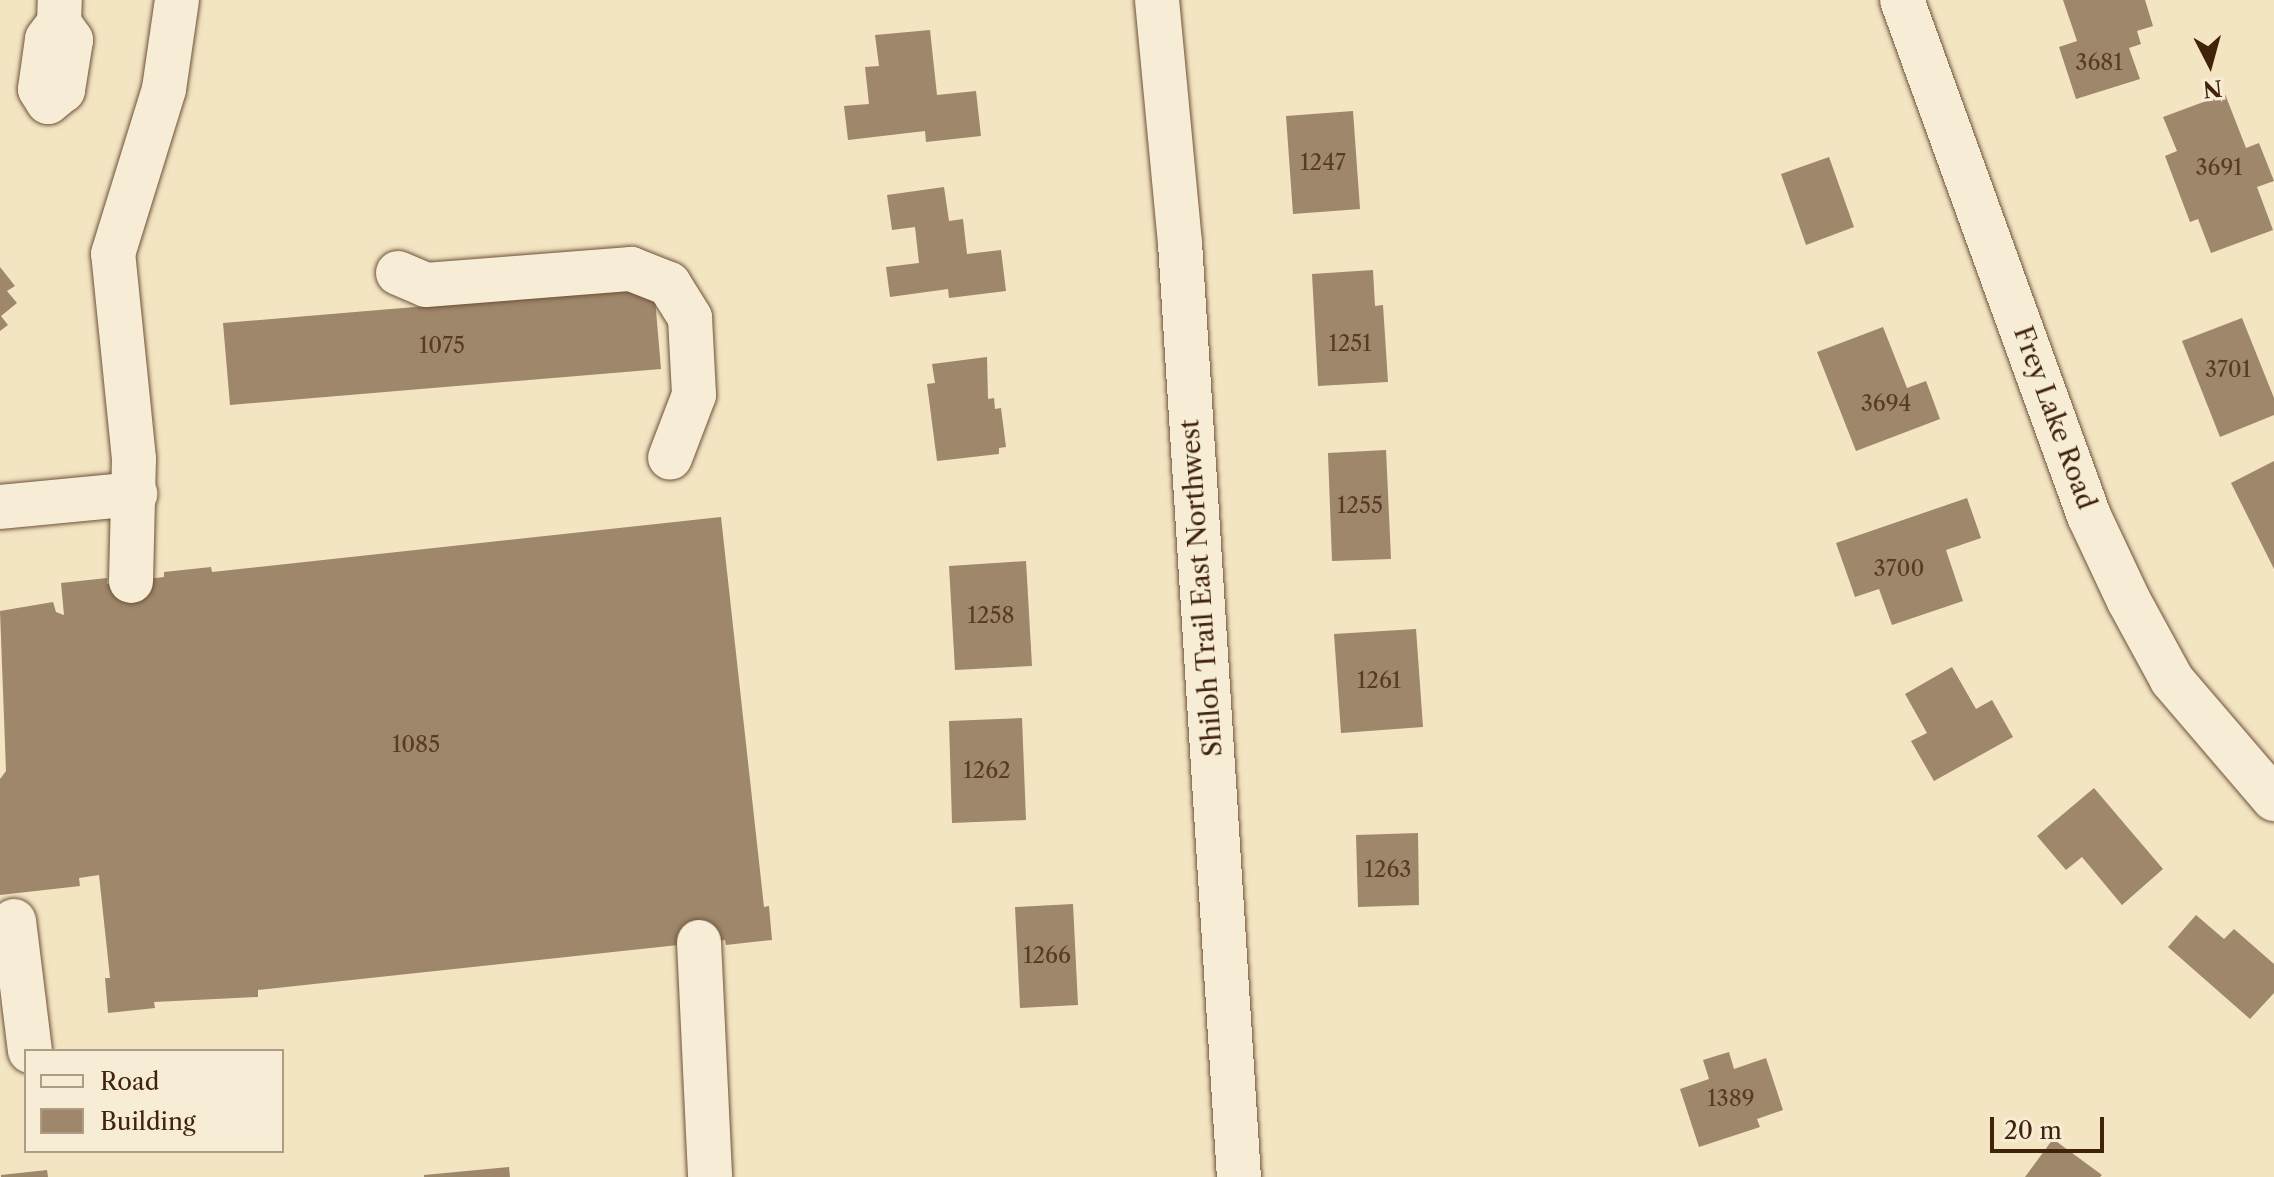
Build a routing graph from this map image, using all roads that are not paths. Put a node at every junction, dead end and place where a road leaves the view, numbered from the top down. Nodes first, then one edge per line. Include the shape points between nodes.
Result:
1 (177, 0) edge
2 (1157, 0) edge
3 (1902, 0) edge
4 (60, 12) edge
5 (48, 102) dead end
6 (398, 273) dead end
7 (670, 458) dead end
8 (135, 494) junction
9 (0, 507) edge
10 (131, 581) dead end
11 (2274, 799) edge
12 (14, 921) dead end
13 (699, 942) dead end
14 (19, 1029) edge
15 (710, 1177) edge
16 (1239, 1177) edge

1 - 8 street via 164,89 113,254
2 - 16 street, Shiloh Trail East Northwest via 1180,243
3 - 11 street, Frey Lake Road via 2089,516 2172,680
4 - 5 street via 71,40 63,90
6 - 7 street via 426,285 631,269 669,284 690,318 694,395
8 - 9 street
8 - 10 street
12 - 14 street
13 - 15 street via 688,1082

